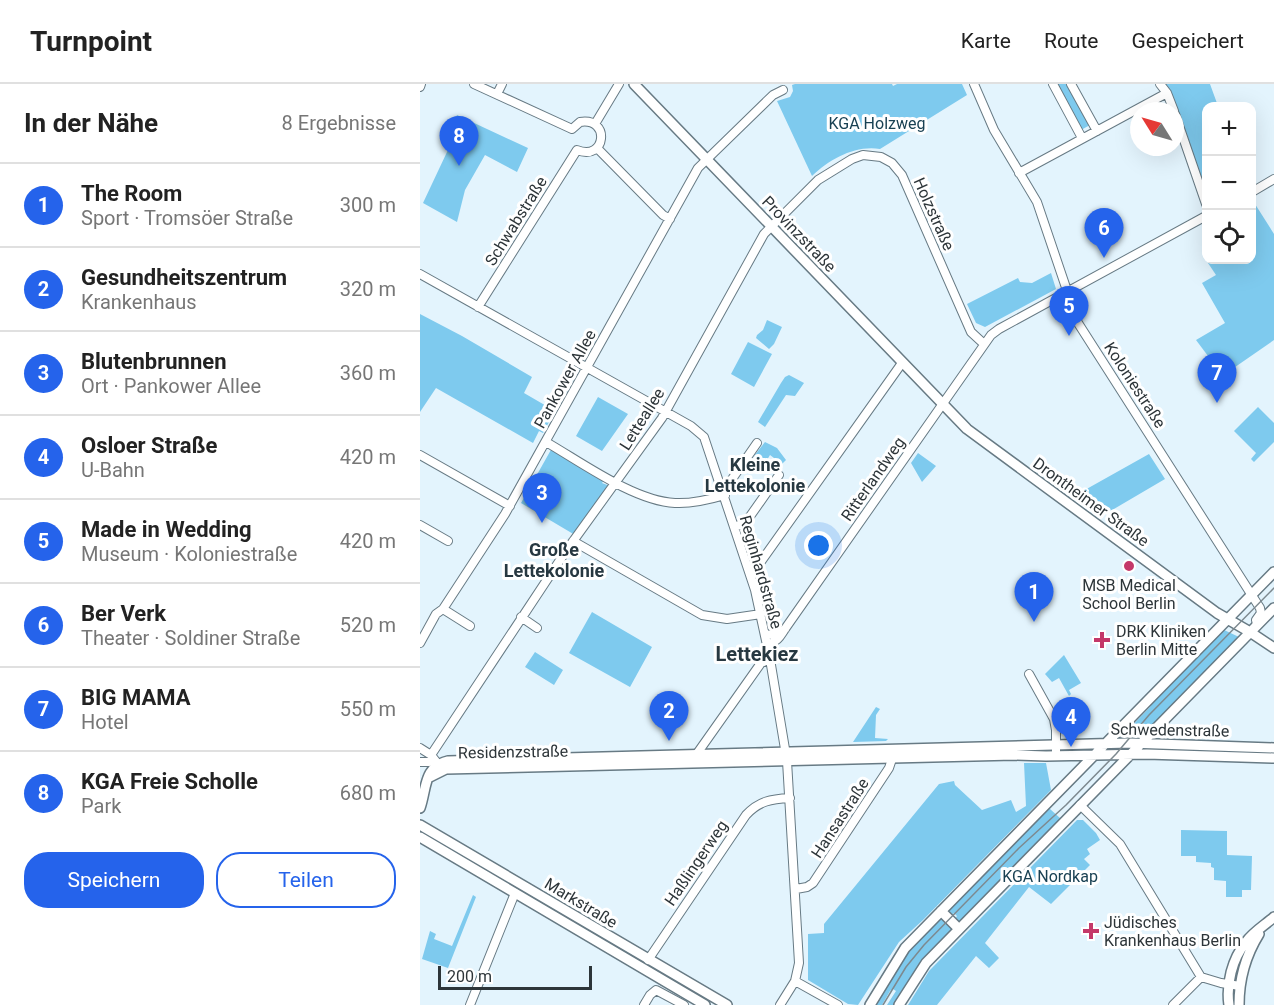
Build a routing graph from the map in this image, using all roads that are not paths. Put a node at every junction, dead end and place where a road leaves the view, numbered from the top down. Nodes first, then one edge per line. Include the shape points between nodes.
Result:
1 (474, 84) edge
2 (502, 84) edge
3 (620, 84) edge
4 (634, 84) edge
5 (974, 84) edge
6 (1053, 84) edge
7 (1071, 84) edge
8 (1160, 84) edge
9 (783, 90) dead end
10 (1167, 93) junction
11 (497, 94) junction
12 (1170, 102) edge
13 (595, 124) junction
14 (1096, 131) junction
15 (1082, 138) junction
16 (1184, 141) edge
17 (597, 148) junction
18 (706, 159) junction
19 (1019, 173) junction
20 (1274, 180) edge
21 (1256, 189) edge
22 (1202, 192) edge
23 (1202, 218) edge
24 (670, 219) junction
25 (771, 226) junction
26 (420, 274) edge
27 (1068, 292) junction
28 (478, 307) junction
29 (984, 344) junction
30 (902, 363) junction
31 (587, 367) junction
32 (942, 404) junction
33 (665, 411) junction
34 (546, 442) junction
35 (757, 443) dead end
36 (420, 455) edge
37 (779, 475) dead end
38 (616, 482) junction
39 (722, 486) junction
40 (725, 495) junction
41 (510, 506) junction
42 (420, 525) edge
43 (735, 527) junction
44 (448, 541) dead end
45 (573, 541) junction
46 (762, 560) junction
47 (747, 562) junction
48 (750, 572) junction
49 (1274, 572) edge
50 (1251, 595) junction
51 (1274, 608) edge
52 (442, 609) junction
53 (761, 614) junction
54 (521, 617) junction
55 (1227, 620) junction
56 (470, 626) dead end
57 (537, 628) dead end
58 (1254, 628) junction
59 (784, 629) junction
60 (765, 635) junction
61 (420, 643) edge
62 (767, 645) junction
63 (1274, 648) edge
64 (770, 659) junction
65 (1027, 670) dead end
66 (707, 738) junction
67 (1141, 743) junction
68 (1106, 744) junction
69 (1056, 745) junction
70 (420, 747) edge
71 (1274, 748) edge
72 (957, 752) junction
73 (894, 753) junction
74 (696, 754) junction
75 (711, 754) junction
76 (1131, 754) junction
77 (1095, 755) junction
78 (787, 756) junction
79 (1056, 756) junction
80 (1274, 758) edge
81 (433, 760) junction
82 (420, 762) edge
83 (424, 785) edge
84 (790, 798) junction
85 (1080, 805) junction
86 (420, 808) edge
87 (420, 825) edge
88 (420, 837) edge
89 (520, 884) junction
90 (796, 889) junction
91 (515, 893) junction
92 (941, 911) junction
93 (1274, 917) edge
94 (573, 921) junction
95 (1263, 926) junction
96 (959, 929) junction
97 (646, 964) junction
98 (1201, 977) junction
99 (795, 981) junction
100 (1229, 984) junction
101 (1240, 989) junction
102 (470, 1005) edge
103 (644, 1005) edge
104 (684, 1005) edge
105 (705, 1005) edge
106 (727, 1005) edge
107 (780, 1005) edge
108 (837, 1005) edge
109 (870, 1005) edge
110 (899, 1005) edge
111 (1173, 1005) edge
112 (1229, 1005) edge
113 (1239, 1005) edge

1 - 11 street
2 - 11 street
3 - 13 street
4 - 18 main road, Provinzstraße
5 - 19 street, Koloniestraße via 993,130
6 - 15 street
7 - 14 street
8 - 10 street
9 - 18 street, Pankower Allee
10 - 12 street
10 - 14 street
11 - 13 street via 572,129 580,122
13 - 17 street via 602,134
14 - 15 street
15 - 19 street
16 - 22 street
17 - 24 street
17 - 28 street, Schwabstraße via 589,152 577,150
18 - 24 street, Pankower Allee
18 - 25 main road, Provinzstraße
19 - 27 street, Koloniestraße via 1037,202
20 - 21 street
23 - 27 street, Ritterlandweg
24 - 31 street, Pankower Allee
25 - 29 street, Holzstraße via 818,180 852,159 869,155 886,159 902,175 971,332
25 - 30 main road, Provinzstraße
25 - 33 street, Letteallee
26 - 28 street, Reginhardstraße
27 - 29 street, Ritterlandweg via 999,329
27 - 50 street, Koloniestraße via 1078,323
28 - 31 street, Reginhardstraße
29 - 32 street, Ritterlandweg
30 - 32 main road, Provinzstraße
30 - 46 street
31 - 33 street, Reginhardstraße
31 - 34 street, Pankower Allee
32 - 55 main road, Drontheimer Straße via 973,435
32 - 59 street, Ritterlandweg
33 - 38 street, Letteallee
33 - 39 street, Reginhardstraße via 704,437
34 - 38 street
34 - 41 street, Pankower Allee
35 - 39 street via 730,482
36 - 41 street
37 - 43 street via 746,522
38 - 40 street via 643,496 674,503
38 - 45 street, Letteallee
39 - 40 street, Reginhardstraße
40 - 43 street, Reginhardstraße
41 - 52 street, Pankower Allee
42 - 44 street
43 - 47 street, Reginhardstraße
45 - 53 street via 702,615 727,620
45 - 54 street, Letteallee
46 - 47 street
46 - 48 street
47 - 48 street, Reginhardstraße
48 - 53 street, Reginhardstraße
49 - 50 main road
50 - 55 main road
50 - 58 street, Koloniestraße via 1261,611
51 - 58 main road
52 - 56 street
52 - 61 street, Pankower Allee
53 - 60 street, Reginhardstraße
54 - 57 street
54 - 81 street, Letteallee
55 - 58 main road, Drontheimer Straße
55 - 68 main road
58 - 63 main road
58 - 67 main road
59 - 60 street
59 - 62 street, Ritterlandweg via 780,638
60 - 62 street, Reginhardstraße
62 - 64 street, Reginhardstraße
64 - 66 street via 761,663
64 - 78 street, Reginhardstraße
65 - 69 street via 1054,719
66 - 74 street
66 - 75 street
67 - 68 main road, Schwedenstraße
67 - 71 main road, Schwedenstraße
67 - 76 main road
68 - 69 main road, Schwedenstraße
68 - 77 main road
69 - 72 main road, Schwedenstraße
69 - 79 street
70 - 81 street
72 - 73 main road, Residenzstraße
72 - 79 main road, Schwedenstraße
73 - 78 main road, Residenzstraße
73 - 90 street, Hansastraße via 889,768 813,883
74 - 75 main road, Residenzstraße
74 - 81 main road, Residenzstraße
75 - 78 main road, Residenzstraße
76 - 77 main road, Schwedenstraße
76 - 80 main road, Schwedenstraße
76 - 85 main road
77 - 79 main road, Schwedenstraße
77 - 92 main road
78 - 83 main road, Residenzstraße via 446,769
78 - 84 street, Reginhardstraße
81 - 82 street, Residenzstraße
81 - 83 main road, Residenzstraße via 434,767
83 - 86 main road
84 - 90 street, Reginhardstraße
84 - 97 street, Haßlingerweg via 767,800 753,808
85 - 96 main road
85 - 98 street via 1119,844
87 - 89 main road, Markstraße
88 - 91 main road, Markstraße
89 - 91 main road
89 - 94 main road, Markstraße
90 - 99 street, Reginhardstraße via 799,963
91 - 94 main road, Markstraße
91 - 102 street
92 - 96 main road
92 - 109 main road via 901,953
93 - 95 main road
94 - 97 main road, Markstraße
95 - 100 main road via 1245,942
95 - 101 main road via 1250,951
96 - 110 main road via 923,966
97 - 105 main road, Markstraße
97 - 106 main road, Markstraße
98 - 100 street
98 - 111 street
99 - 107 street, Reginhardstraße
99 - 108 street
100 - 101 street
100 - 112 main road
101 - 113 main road
103 - 104 street via 658,990

